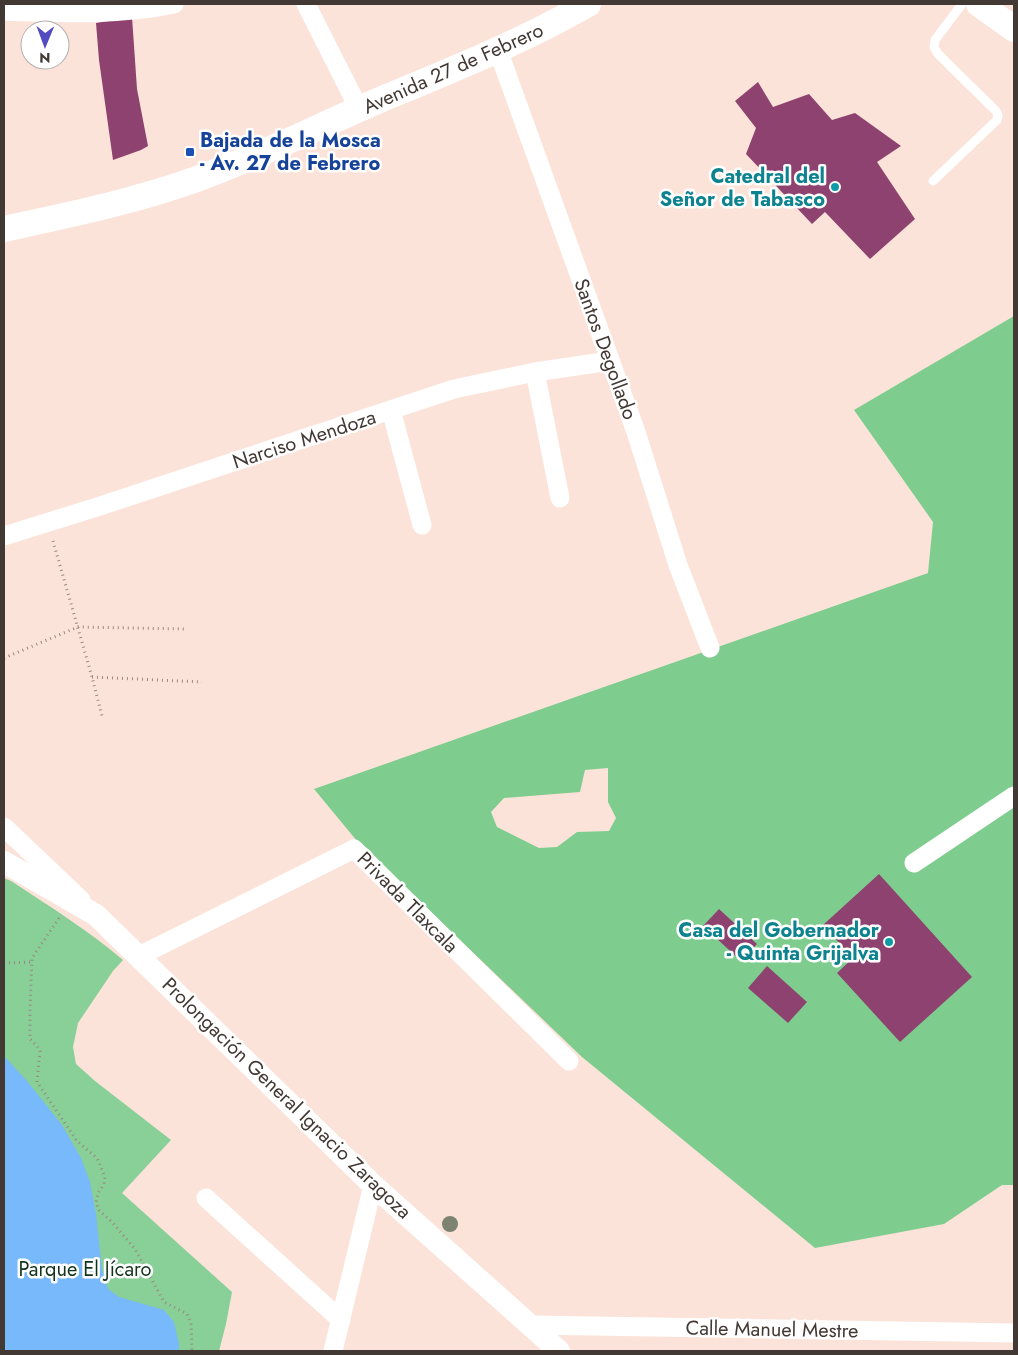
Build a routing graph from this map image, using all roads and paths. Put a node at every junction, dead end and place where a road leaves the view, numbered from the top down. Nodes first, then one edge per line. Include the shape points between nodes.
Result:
1 (174, 4) edge
2 (306, 4) edge
3 (588, 4) edge
4 (962, 4) edge
5 (979, 4) edge
6 (85, 8) edge
7 (4, 11) edge
8 (1014, 29) edge
9 (498, 50) junction
10 (359, 109) junction
11 (933, 181) dead end
12 (4, 229) edge
13 (610, 362) junction
14 (535, 372) junction
15 (391, 410) junction
16 (560, 498) dead end
17 (48, 522) junction
18 (422, 525) dead end
19 (4, 536) edge
20 (78, 628) junction
21 (186, 629) dead end
22 (710, 648) dead end
23 (4, 658) edge
24 (92, 678) junction
25 (202, 682) dead end
26 (102, 716) dead end
27 (1014, 796) edge
28 (4, 827) edge
29 (4, 862) edge
30 (914, 863) dead end
31 (71, 900) junction
32 (96, 915) junction
33 (139, 956) junction
34 (32, 962) junction
35 (4, 963) edge
36 (569, 1061) dead end
37 (373, 1185) junction
38 (206, 1198) dead end
39 (341, 1320) junction
40 (530, 1324) junction
41 (1014, 1333) edge
42 (192, 1351) edge
43 (333, 1351) edge
44 (559, 1351) edge

1 - 6 street via 130,11
2 - 10 street
3 - 9 main road, Avenida 27 de Febrero
4 - 11 lane via 935,40 934,47 998,116
5 - 8 main road
6 - 7 street
9 - 10 main road, Avenida 27 de Febrero
9 - 13 street, Santos Degollado
10 - 12 main road, Avenida 27 de Febrero via 278,146 155,193
13 - 14 street, Narciso Mendoza
13 - 22 street, Santos Degollado via 678,565
14 - 15 street, Narciso Mendoza via 454,389
14 - 16 street
15 - 17 street, Narciso Mendoza
15 - 18 street
17 - 19 street, Narciso Mendoza
17 - 20 path
20 - 21 path
20 - 23 path
20 - 24 path
24 - 25 path
24 - 26 path
27 - 30 street
28 - 32 street
29 - 31 street, Prolongación General Ignacio Zaragoza
31 - 32 street, Prolongación General Ignacio Zaragoza
31 - 34 path
32 - 33 street, Prolongación General Ignacio Zaragoza
33 - 36 street, Privada Tlaxcala via 354,849
33 - 37 street, Prolongación General Ignacio Zaragoza
34 - 35 path
34 - 42 path via 30,1039 40,1051 37,1082 77,1140 97,1158 105,1177 96,1203 99,1210 135,1249 164,1302 187,1314 191,1323
37 - 39 street
37 - 40 street, Prolongación General Ignacio Zaragoza
38 - 39 street
39 - 43 street
40 - 41 street, Calle Manuel Mestre
40 - 44 street, Prolongación General Ignacio Zaragoza

